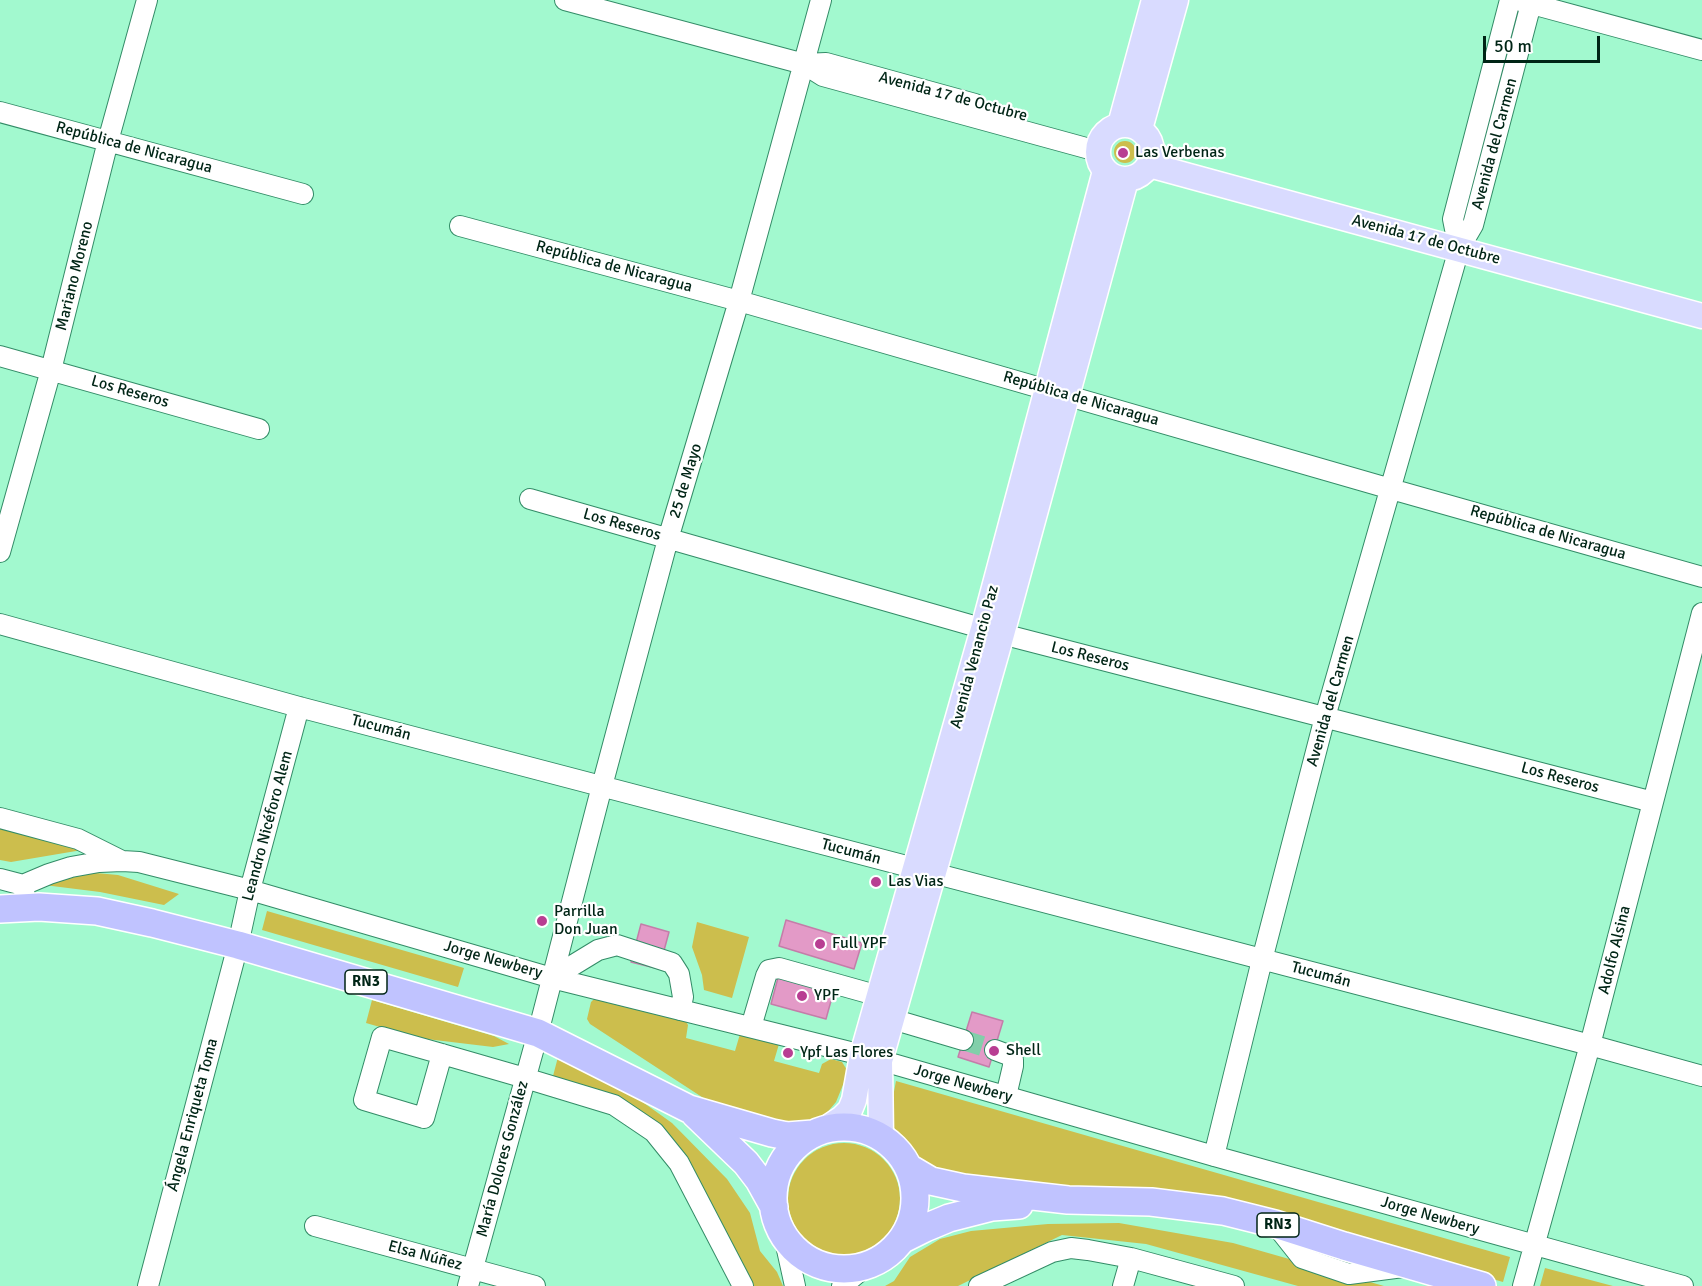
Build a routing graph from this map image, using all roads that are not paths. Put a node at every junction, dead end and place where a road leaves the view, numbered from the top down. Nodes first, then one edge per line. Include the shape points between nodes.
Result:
1 (147, 0) edge
2 (565, 0) edge
3 (821, 0) edge
4 (1154, 0) edge
5 (1176, 0) edge
6 (1510, 0) edge
7 (1527, 1) edge
8 (1702, 50) edge
9 (804, 64) junction
10 (0, 112) edge
11 (108, 141) junction
12 (1115, 149) junction
13 (1151, 158) junction
14 (303, 194) dead end
15 (459, 226) dead end
16 (1460, 240) junction
17 (739, 301) junction
18 (1702, 303) edge
19 (1702, 316) edge
20 (0, 356) edge
21 (51, 370) junction
22 (1057, 392) junction
23 (259, 429) dead end
24 (1391, 489) junction
25 (530, 499) dead end
26 (668, 538) junction
27 (0, 552) edge
28 (1702, 577) edge
29 (1702, 613) edge
30 (0, 624) edge
31 (993, 631) junction
32 (299, 706) junction
33 (1325, 717) junction
34 (602, 786) junction
35 (1653, 802) junction
36 (0, 818) edge
37 (122, 861) junction
38 (925, 871) junction
39 (0, 879) edge
40 (250, 890) junction
41 (16, 900) edge
42 (238, 945) junction
43 (1262, 960) junction
44 (552, 978) junction
45 (879, 996) junction
46 (680, 1010) junction
47 (892, 1019) junction
48 (751, 1027) junction
49 (538, 1033) junction
50 (963, 1040) tunnel mouth
51 (1590, 1045) junction
52 (995, 1050) tunnel mouth
53 (442, 1054) junction
54 (871, 1058) junction
55 (1702, 1076) edge
56 (525, 1078) junction
57 (1006, 1096) junction
58 (689, 1109) junction
59 (819, 1132) junction
60 (881, 1137) junction
61 (1214, 1156) junction
62 (909, 1168) junction
63 (1068, 1200) junction
64 (774, 1208) junction
65 (315, 1226) dead end
66 (784, 1236) junction
67 (903, 1239) junction
68 (1534, 1245) junction
69 (1131, 1258) junction
70 (866, 1266) junction
71 (471, 1277) edge
72 (148, 1286) edge
73 (535, 1286) edge
74 (743, 1286) edge
75 (795, 1286) edge
76 (842, 1286) edge
77 (979, 1286) edge
78 (1123, 1286) edge
79 (1234, 1286) edge
80 (1482, 1286) edge
81 (1523, 1286) edge
82 (1683, 1286) edge

1 - 11 street, Mariano Moreno
2 - 9 street, Avenida 17 de Octubre
3 - 9 street, 25 de Mayo
4 - 12 main road, Avenida Venancio Paz
5 - 12 main road, Avenida Venancio Paz
6 - 16 street, Avenida del Carmen via 1454,219
7 - 8 street
7 - 16 street, Avenida del Carmen via 1473,225
9 - 12 street, Avenida 17 de Octubre via 826,63
9 - 17 street, 25 de Mayo
10 - 11 street, República de Nicaragua
11 - 14 street, República de Nicaragua
11 - 21 street, Mariano Moreno
12 - 13 main road via 1149,139
12 - 13 main road via 1140,175
12 - 22 main road, Avenida Venancio Paz
13 - 16 main road, Avenida 17 de Octubre
15 - 17 street, República de Nicaragua
16 - 18 main road, Avenida 17 de Octubre
16 - 19 main road, Avenida 17 de Octubre
16 - 24 street, Avenida del Carmen
17 - 22 street, República de Nicaragua
17 - 26 street, 25 de Mayo
20 - 21 street, Los Reseros
21 - 23 street, Los Reseros
21 - 27 street, Mariano Moreno
22 - 24 street, República de Nicaragua
22 - 31 main road, Avenida Venancio Paz
24 - 28 street, República de Nicaragua
24 - 33 street, Avenida del Carmen
25 - 26 street, Los Reseros
26 - 31 street, Los Reseros
26 - 34 street, 25 de Mayo
29 - 35 street, Adolfo Alsina
30 - 32 street, Tucumán
31 - 33 street, Los Reseros
31 - 38 main road, Avenida Venancio Paz
32 - 34 street, Tucumán
32 - 40 street, Leandro Nicéforo Alem
33 - 35 street, Los Reseros
33 - 43 street, Avenida del Carmen
34 - 38 street, Tucumán
34 - 44 street, 25 de Mayo
35 - 51 street, Adolfo Alsina
36 - 37 street, Jorge Newbery via 78,839
37 - 40 street, Jorge Newbery
37 - 41 street via 99,862 49,874
38 - 43 street, Tucumán
38 - 45 main road, Avenida Venancio Paz
38 - 47 main road, Avenida Venancio Paz
39 - 41 street
40 - 42 street, Leandro Nicéforo Alem
40 - 44 street, Jorge Newbery
41 - 42 highway, RN3 via 152,922
42 - 49 highway, RN3
42 - 72 street, Ángela Enriqueta Toma
43 - 51 street, Tucumán
43 - 61 street, Avenida del Carmen
44 - 46 street, Jorge Newbery
44 - 46 street via 598,950 616,945 672,963 681,985
44 - 49 street, 25 de Mayo
45 - 48 street via 779,968 769,970
45 - 54 main road, Avenida Venancio Paz
46 - 48 street, Jorge Newbery
47 - 50 street
47 - 54 main road, Avenida Venancio Paz
48 - 54 street, Jorge Newbery
49 - 56 street, María Dolores González
49 - 58 highway, RN3
51 - 55 street, Tucumán
51 - 68 street, Adolfo Alsina
52 - 57 street via 1012,1060
53 - 53 street via 382,1037 364,1100 424,1118
53 - 56 street
54 - 57 street, Jorge Newbery
54 - 59 main road, Avenida Venancio Paz via 850,1110
54 - 60 main road, Avenida Venancio Paz
56 - 71 street, María Dolores González
56 - 74 street via 614,1105 654,1132 679,1163
57 - 61 street, Jorge Newbery
58 - 59 highway, RN3 via 787,1136
58 - 64 highway, RN3 via 746,1163
59 - 60 highway, RN3 via 853,1127
59 - 64 highway, RN3 via 795,1146 782,1164 774,1185
60 - 62 highway, RN3 via 897,1150
61 - 68 street, Jorge Newbery
62 - 63 highway, RN3 via 931,1181 963,1188
62 - 67 highway, RN3 via 915,1204
63 - 67 highway, RN3 via 992,1207 949,1218
63 - 80 highway, RN3 via 1151,1202 1223,1211
64 - 66 highway, RN3
65 - 71 street, Elsa Núñez
66 - 70 highway, RN3 via 796,1250 829,1268
66 - 75 street
67 - 70 highway, RN3 via 887,1256
68 - 81 street, Adolfo Alsina
68 - 82 street, Jorge Newbery
69 - 77 street via 1071,1248 1052,1252
69 - 78 street
69 - 79 street
70 - 76 street
71 - 73 street, Elsa Núñez

